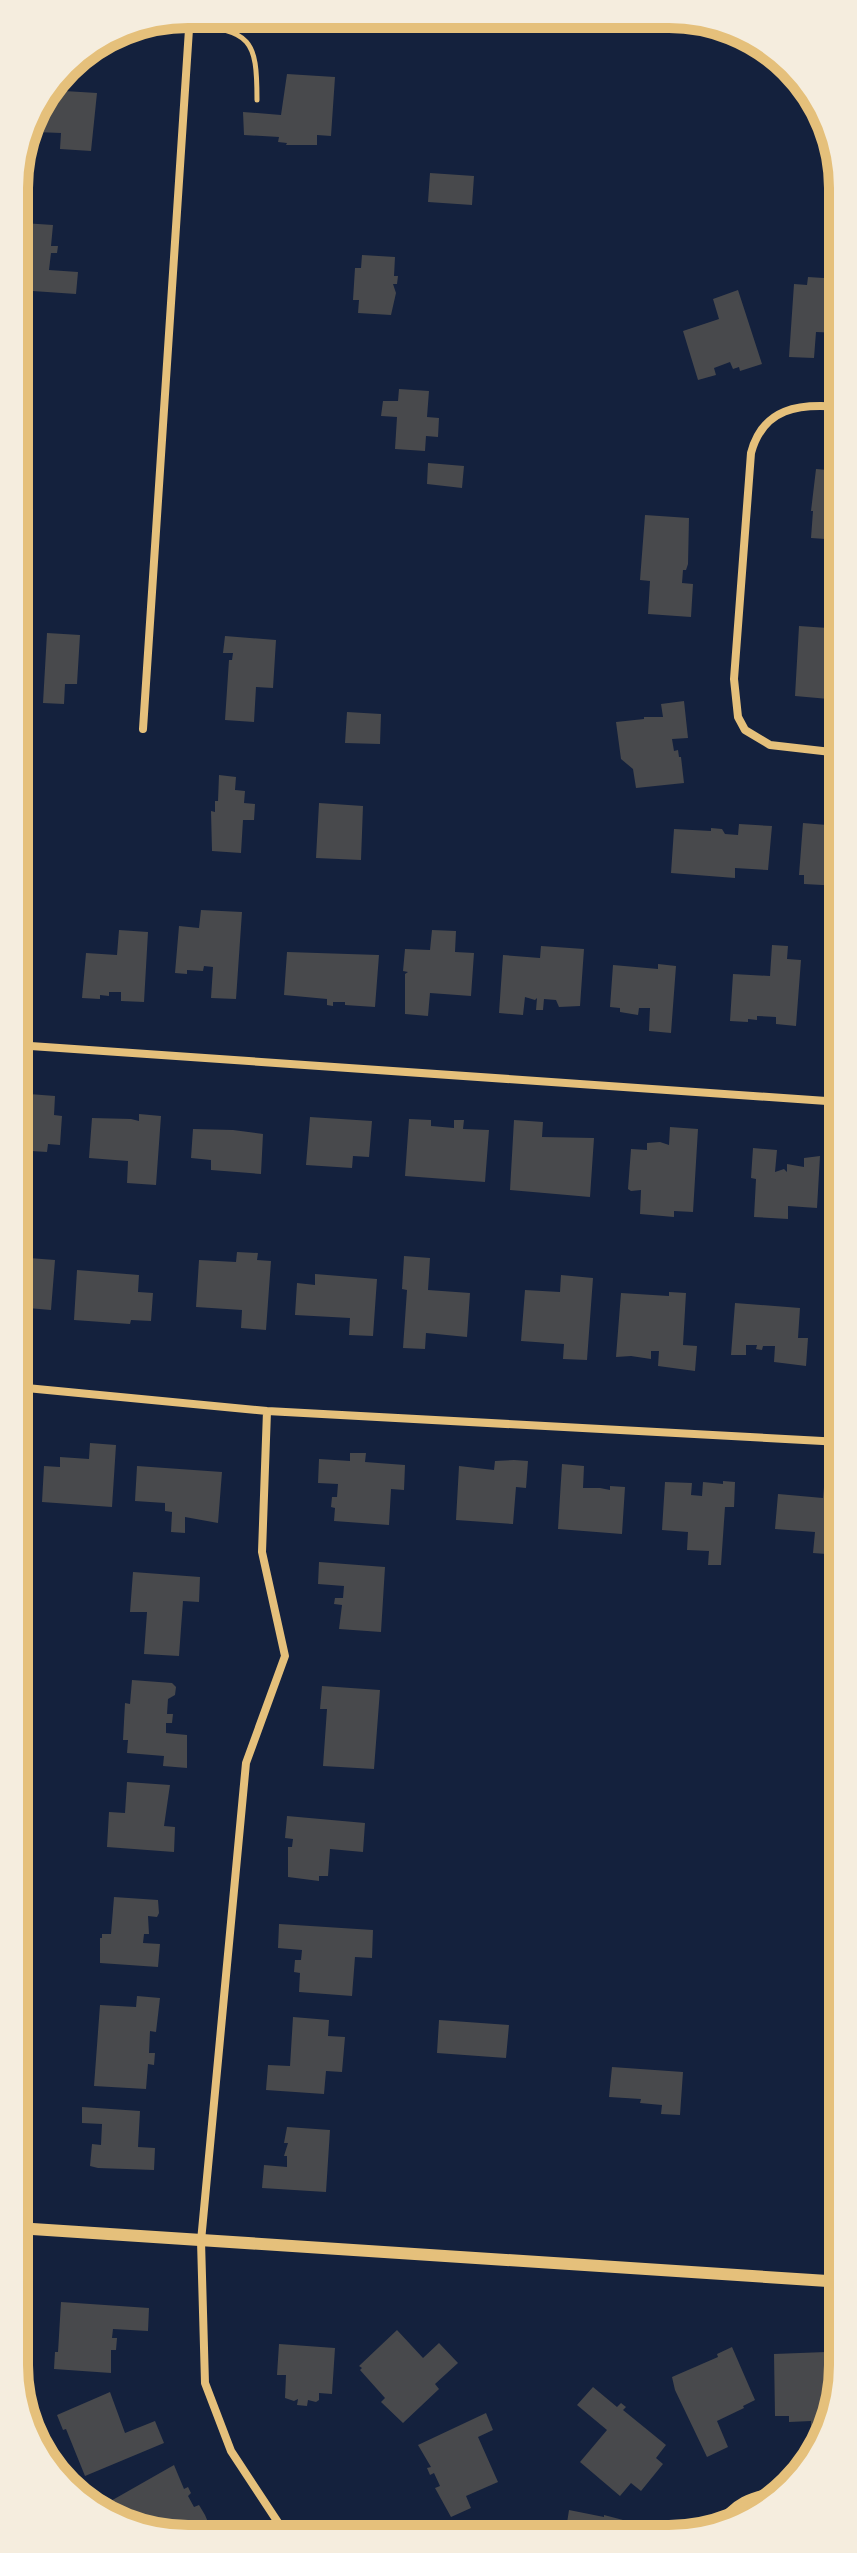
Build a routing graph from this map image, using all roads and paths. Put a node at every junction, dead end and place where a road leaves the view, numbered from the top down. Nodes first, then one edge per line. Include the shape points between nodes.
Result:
1 (189, 28) edge
2 (218, 28) edge
3 (257, 100) dead end
4 (829, 407) edge
5 (143, 729) dead end
6 (829, 752) edge
7 (28, 1046) edge
8 (829, 1101) edge
9 (28, 1388) edge
10 (267, 1411) junction
11 (829, 1441) edge
12 (28, 2229) edge
13 (201, 2241) junction
14 (829, 2281) edge
15 (764, 2493) edge
16 (727, 2514) edge
17 (280, 2525) edge

1 - 5 street
2 - 3 lane via 250,45 257,62
4 - 6 street via 780,413 754,439 734,679 738,717 745,730 757,739
7 - 8 street
9 - 10 street
10 - 11 street
10 - 13 street via 262,1552 285,1656 246,1763
12 - 13 street
13 - 14 street
13 - 17 street via 205,2383 231,2451
15 - 16 street via 749,2496

